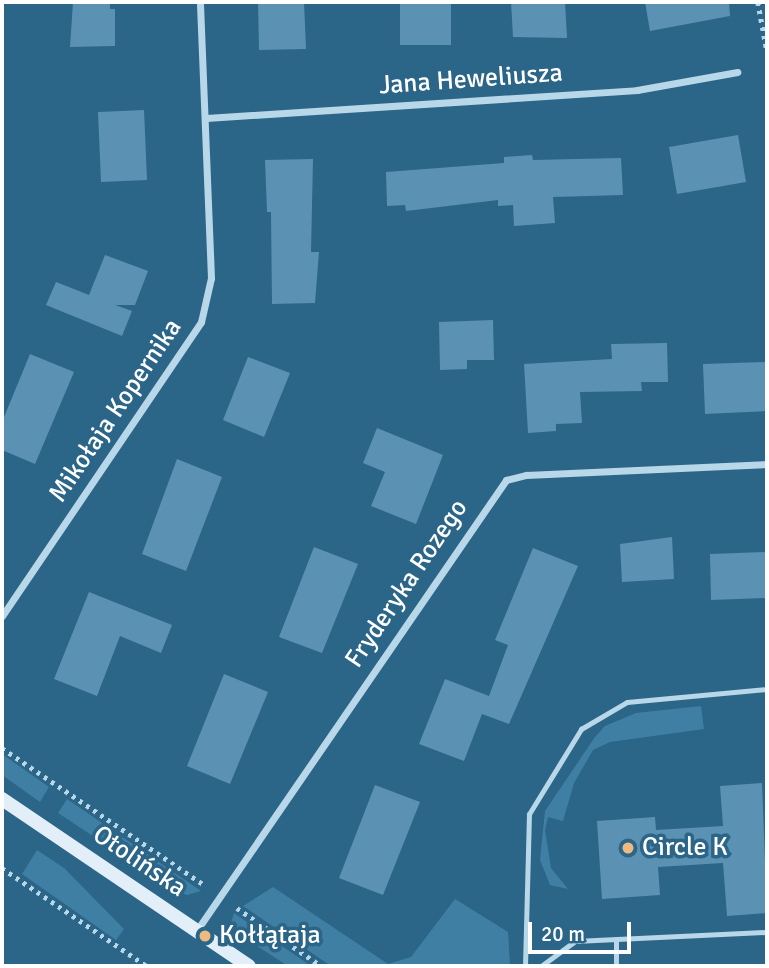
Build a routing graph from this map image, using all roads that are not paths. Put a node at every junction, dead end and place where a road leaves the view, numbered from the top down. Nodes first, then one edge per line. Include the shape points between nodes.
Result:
1 (200, 2) edge
2 (737, 72) dead end
3 (206, 118) junction
4 (767, 464) edge
5 (2, 616) edge
6 (767, 689) edge
7 (2, 799) edge
8 (197, 930) junction
9 (767, 932) edge
10 (616, 939) junction
11 (249, 966) edge
12 (525, 966) edge
13 (541, 966) edge
14 (616, 966) edge

1 - 3 street, Mikołaja Kopernika
2 - 3 street, Jana Heweliusza via 637,90
3 - 5 street, Mikołaja Kopernika via 211,278 201,322
4 - 8 street, Fryderyka Rozego via 526,475 506,480
6 - 12 lane via 627,702 581,729 529,814
7 - 8 main road, Otolińska
8 - 11 main road, Otolińska
9 - 10 lane
10 - 13 lane via 575,941
10 - 14 lane

